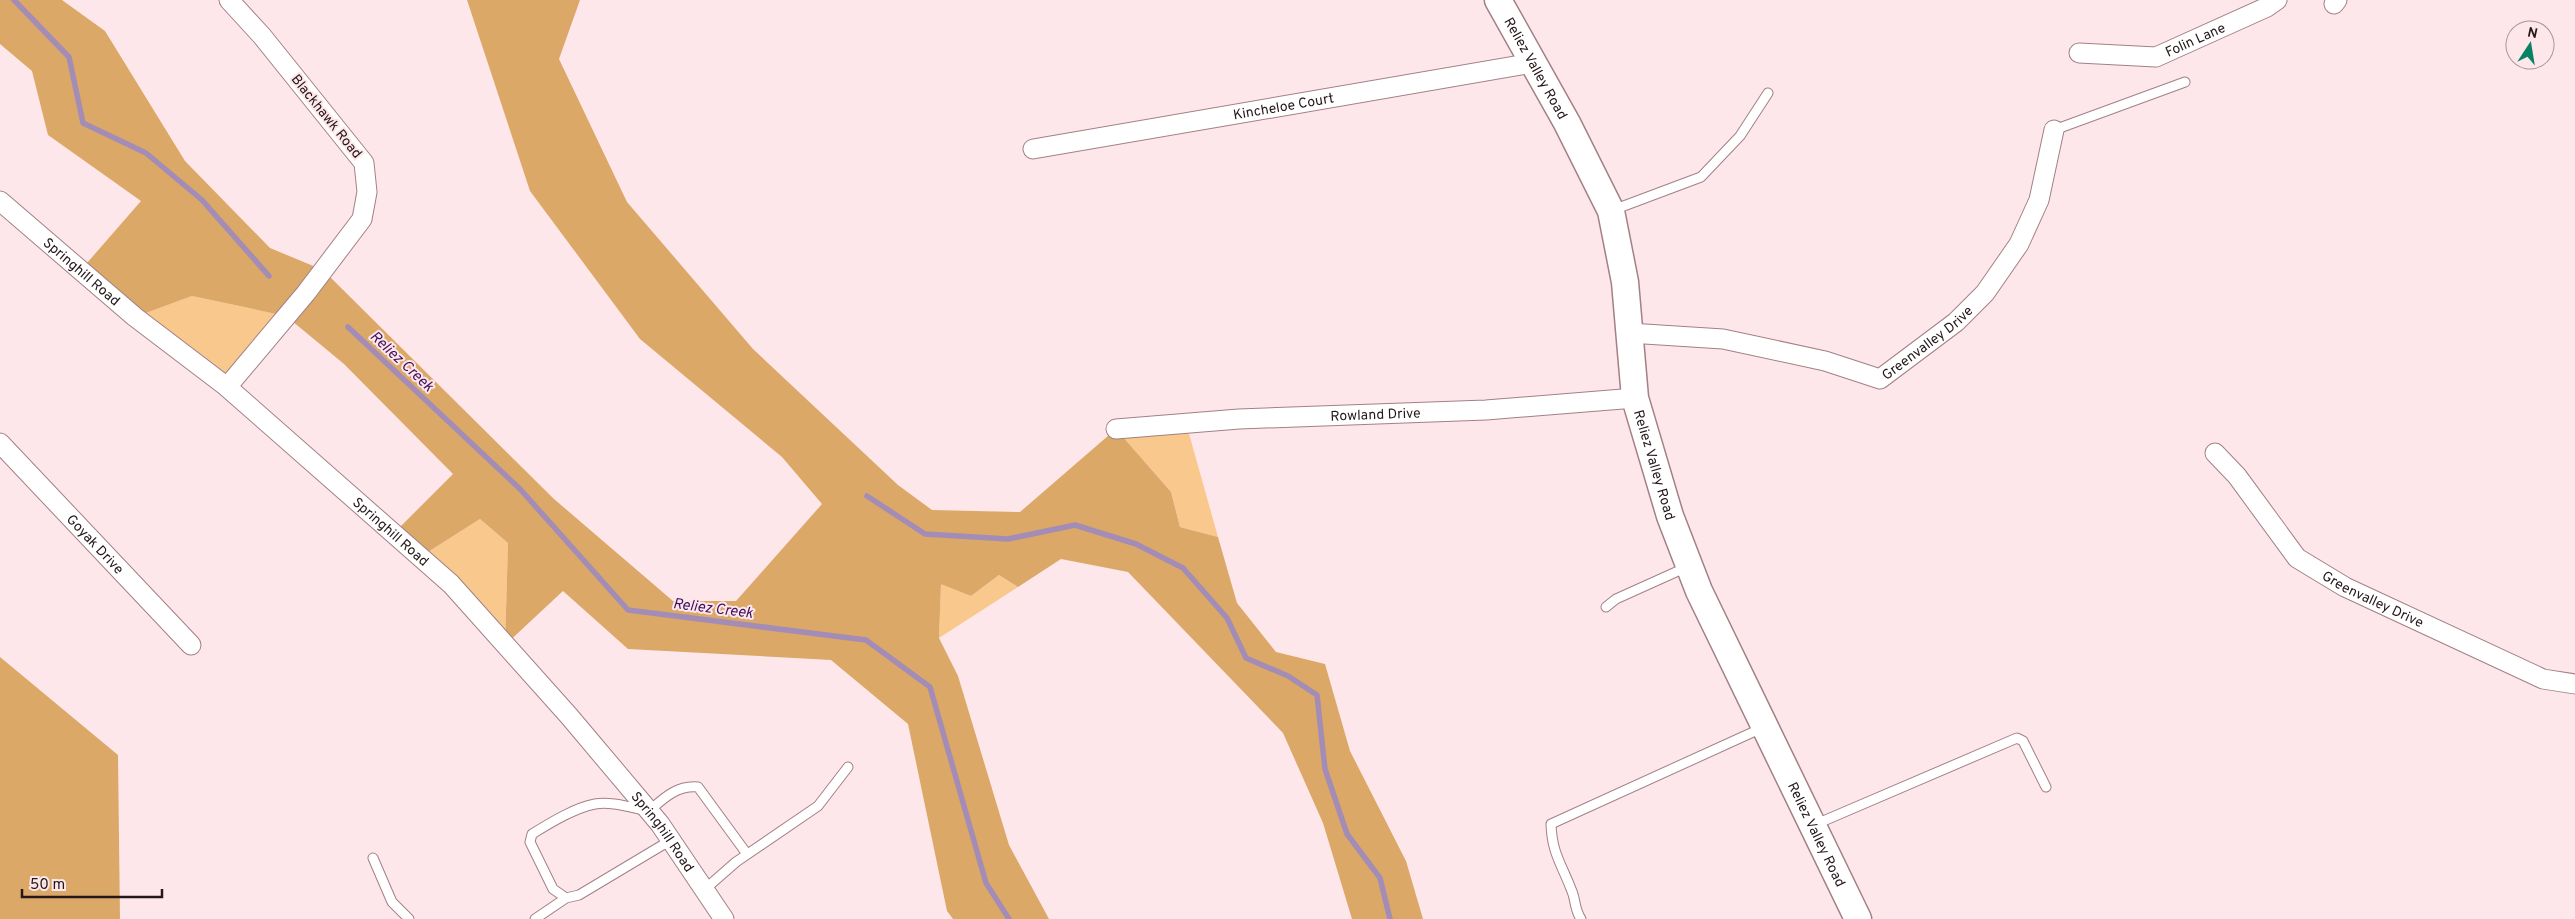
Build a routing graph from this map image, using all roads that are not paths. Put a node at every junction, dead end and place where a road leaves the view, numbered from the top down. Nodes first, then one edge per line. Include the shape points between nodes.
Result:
1 (229, 0) edge
2 (1498, 0) edge
3 (2277, 0) edge
4 (2079, 52) dead end
5 (1533, 63) junction
6 (2185, 82) dead end
7 (1768, 93) dead end
8 (2054, 130) joint
9 (1033, 149) dead end
10 (0, 201) edge
11 (1611, 211) junction
12 (1629, 333) junction
13 (227, 387) junction
14 (1635, 398) junction
15 (1116, 429) dead end
16 (0, 444) edge
17 (2215, 453) dead end
18 (1690, 566) junction
19 (1606, 607) dead end
20 (191, 645) dead end
21 (2575, 684) edge
22 (1764, 726) junction
23 (848, 767) dead end
24 (2046, 787) dead end
25 (648, 811) junction
26 (1812, 826) junction
27 (671, 840) junction
28 (747, 854) junction
29 (373, 858) dead end
30 (704, 890) junction
31 (566, 898) junction
32 (409, 919) edge
33 (535, 919) edge
34 (724, 919) edge
35 (1581, 919) edge
36 (1858, 919) edge

1 - 13 street, Blackhawk Road via 364,163 367,192 362,220
2 - 5 main road, Reliez Valley Road
3 - 4 street, Folin Lane via 2156,57
5 - 9 street, Kincheloe Court
5 - 11 main road, Reliez Valley Road
6 - 8 lane
7 - 11 lane via 1740,136 1701,177
8 - 12 street, Greenvalley Drive via 2040,200 2019,244 1985,292 1956,322 1880,378 1825,361 1723,339
10 - 13 street, Springhill Road via 135,317
11 - 12 main road, Reliez Valley Road via 1625,282
12 - 14 main road, Reliez Valley Road
13 - 25 street, Springhill Road via 451,584 569,716
14 - 15 street, Rowland Drive via 1486,410 1239,418
14 - 18 main road, Reliez Valley Road via 1670,516
16 - 20 street, Goyak Drive
17 - 21 street, Greenvalley Drive via 2237,476 2297,558 2345,587 2542,679
18 - 19 lane via 1616,599
18 - 22 main road, Reliez Valley Road
22 - 26 main road, Reliez Valley Road
22 - 35 lane via 1551,824 1552,847
23 - 28 lane via 818,806
24 - 26 lane via 2023,741 2016,738
25 - 27 street, Springhill Road
25 - 28 lane via 670,793 687,786 698,786
25 - 31 lane via 596,804 547,824 532,834 530,842 553,889
26 - 36 main road, Reliez Valley Road
27 - 30 street, Springhill Road
27 - 31 lane via 579,895
28 - 30 lane
29 - 32 lane via 392,902
30 - 34 street, Springhill Road
31 - 33 lane

